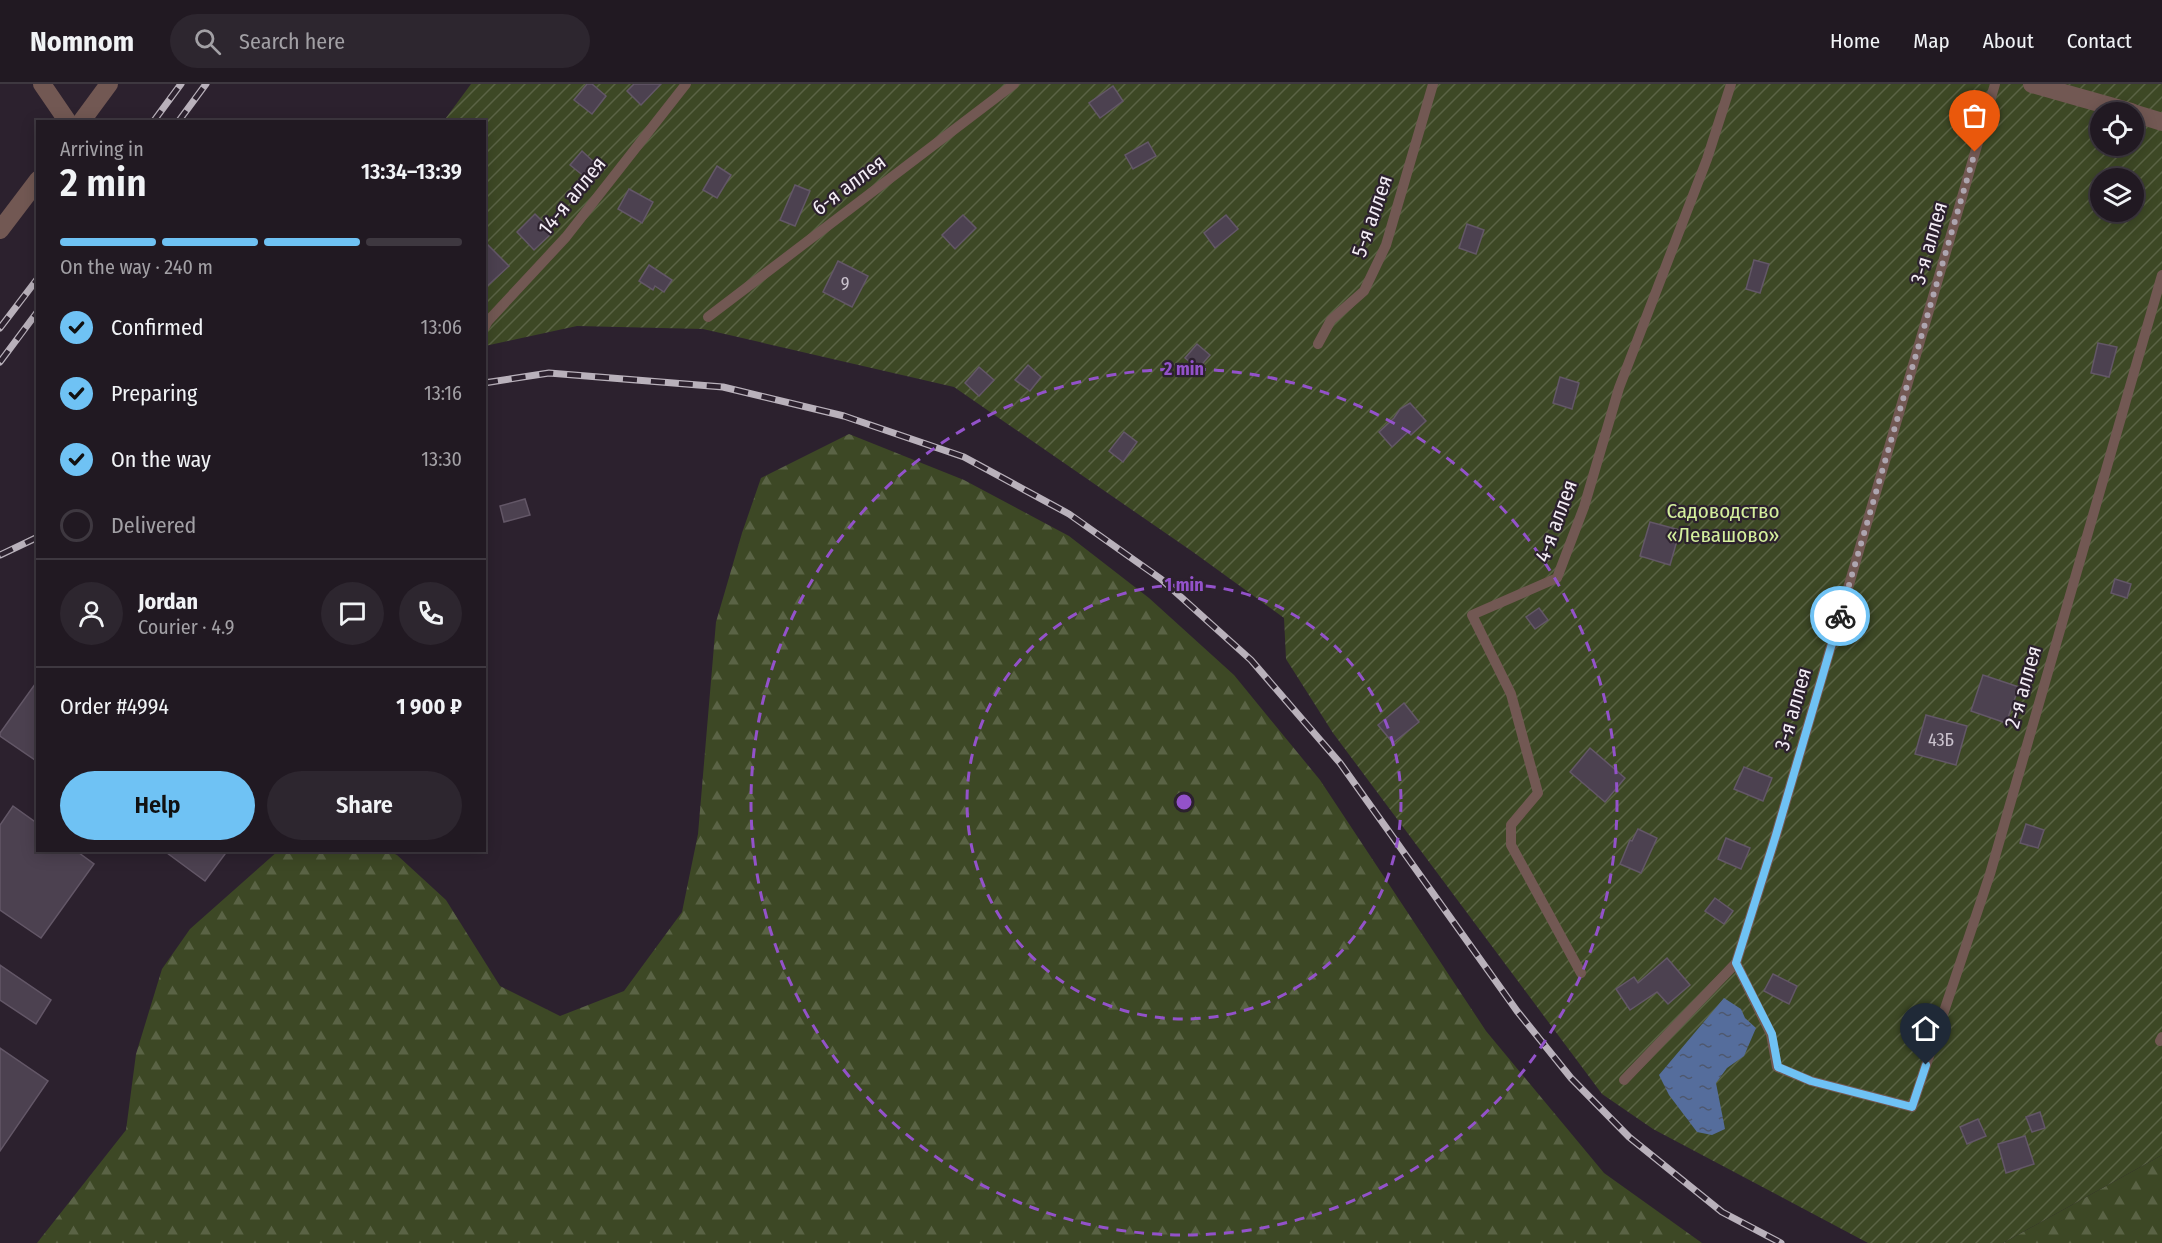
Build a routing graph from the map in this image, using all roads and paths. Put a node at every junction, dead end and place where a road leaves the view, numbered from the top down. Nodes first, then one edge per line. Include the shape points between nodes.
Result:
1 (42, 84) edge
2 (109, 84) edge
3 (686, 84) edge
4 (1014, 84) edge
5 (1433, 84) edge
6 (1731, 84) edge
7 (1995, 84) edge
8 (2032, 84) edge
9 (2094, 102) edge
10 (2144, 117) edge
11 (67, 120) edge
12 (82, 120) edge
13 (2162, 122) edge
14 (36, 183) edge
15 (0, 230) edge
16 (2162, 275) edge
17 (708, 317) dead end
18 (486, 324) edge
19 (1318, 344) dead end
20 (1736, 963) junction
21 (1581, 973) dead end
22 (1624, 1080) dead end

1 - 11 street
2 - 12 street
3 - 18 lane, 14-я аллея via 566,237
4 - 17 lane, 6-я аллея
5 - 19 lane, 5-я аллея via 1386,245 1364,291 1331,320
6 - 21 lane, 4-я аллея via 1707,159 1619,388 1584,507 1557,578 1472,615 1511,694 1538,793 1511,825 1511,845
7 - 20 lane, 3-я аллея
8 - 9 street
10 - 13 street
14 - 15 street
16 - 20 lane, 2-я аллея via 1990,874 1912,1107 1811,1081 1778,1067 1772,1034
20 - 22 lane

